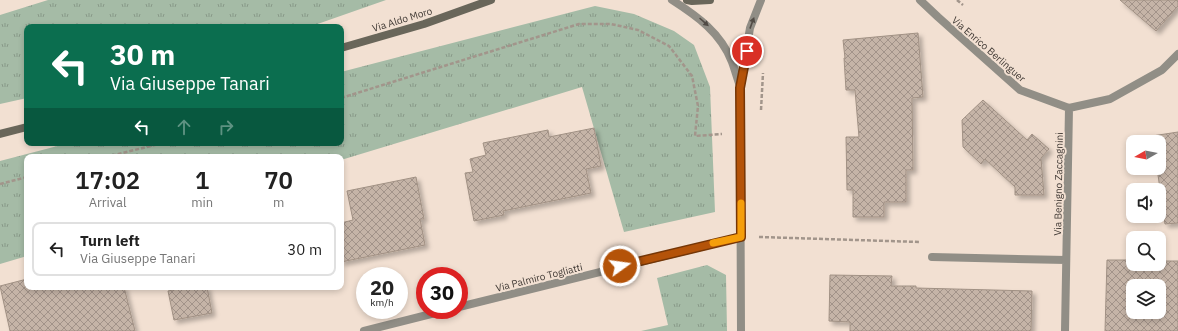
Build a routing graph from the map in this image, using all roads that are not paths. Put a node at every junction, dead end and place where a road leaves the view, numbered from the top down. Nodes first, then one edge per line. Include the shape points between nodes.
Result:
1 (491, 0) edge
2 (672, 0) edge
3 (687, 0) edge
4 (710, 0) edge
5 (761, 0) edge
6 (920, 0) edge
7 (344, 47) edge
8 (1178, 54) edge
9 (740, 88) junction
10 (1069, 108) junction
11 (24, 129) edge
12 (0, 134) edge
13 (741, 237) junction
14 (932, 258) road end
15 (1066, 260) junction
16 (468, 305) edge
17 (416, 318) edge
18 (364, 331) edge
19 (741, 331) edge
20 (1065, 331) edge

1 - 7 main road, Via Aldo Moro via 424,24
2 -> 9 street via 707,25 721,42 732,61
3 - 4 main road
9 -> 5 street via 750,28
6 - 10 street, Via Enrico Berlinguer via 1020,90
8 - 10 street via 1162,70 1110,99
9 - 13 street
10 - 15 street, Via Benigno Zaccagnini
11 - 12 main road
13 - 16 street, Via Palmiro Togliatti
13 - 19 street
14 - 15 street
15 - 20 street, Via Benigno Zaccagnini
17 - 18 street

